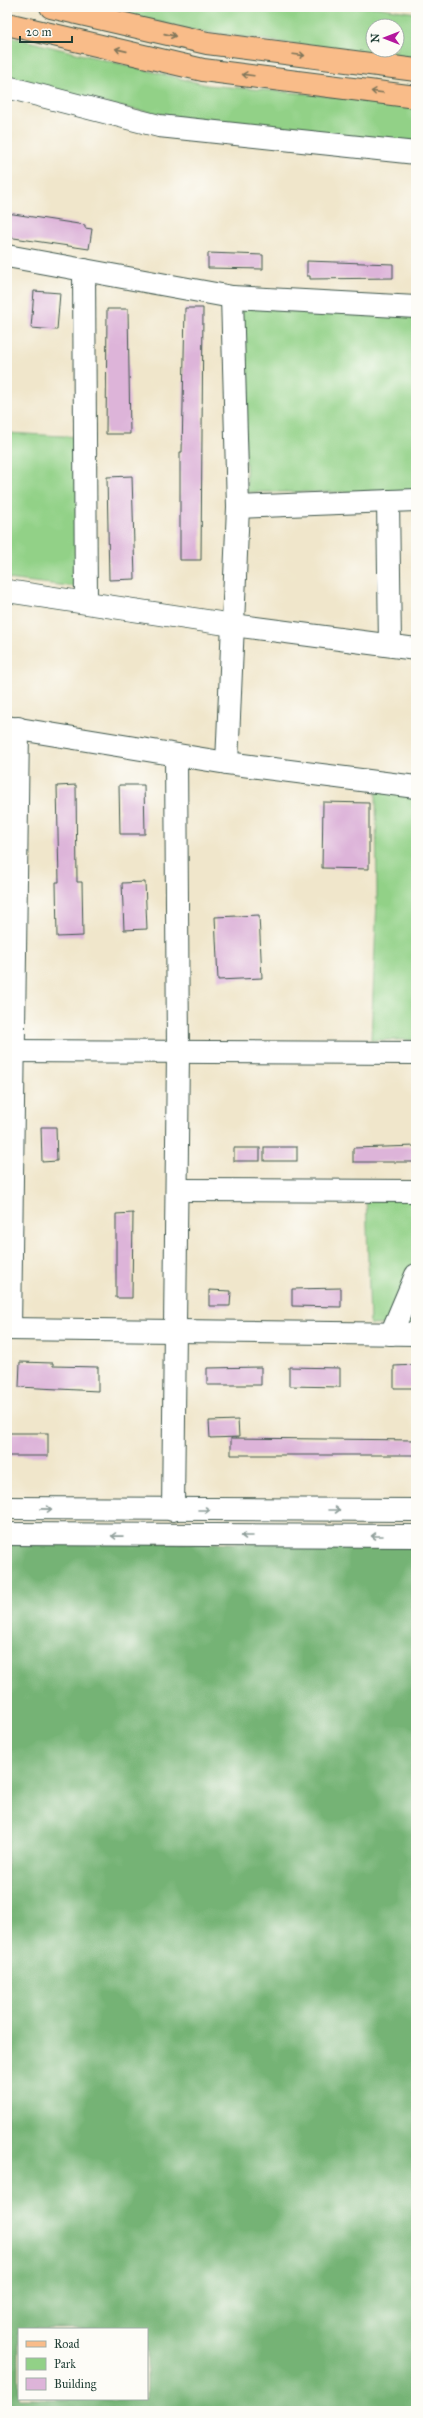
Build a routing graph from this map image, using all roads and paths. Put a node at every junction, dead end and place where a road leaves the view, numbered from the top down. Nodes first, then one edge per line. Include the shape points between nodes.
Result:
1 (51, 7) edge
2 (7, 24) edge
3 (416, 70) edge
4 (7, 87) edge
5 (416, 97) edge
6 (416, 153) edge
7 (7, 256) edge
8 (84, 270) junction
9 (232, 297) junction
10 (416, 307) edge
11 (416, 500) edge
12 (388, 501) junction
13 (238, 506) junction
14 (7, 591) edge
15 (86, 602) junction
16 (233, 626) junction
17 (390, 645) junction
18 (416, 649) edge
19 (12, 728) edge
20 (176, 755) junction
21 (227, 763) junction
22 (416, 787) edge
23 (10, 1051) edge
24 (178, 1052) junction
25 (416, 1053) edge
26 (177, 1190) junction
27 (416, 1191) edge
28 (416, 1275) edge
29 (8, 1329) edge
30 (175, 1332) junction
31 (391, 1334) junction
32 (416, 1334) edge
33 (7, 1508) edge
34 (173, 1510) junction
35 (416, 1510) edge
36 (7, 1534) edge
37 (416, 1536) edge

1 -> 3 main road via 207,44
5 -> 2 main road via 203,70
4 - 6 street via 159,126
7 - 8 street
8 - 9 street
8 - 15 street
9 - 10 street
9 - 13 street
11 - 12 street
12 - 13 street
12 - 17 street
13 - 16 street
14 - 15 street
15 - 16 street
16 - 17 street
16 - 21 street
17 - 18 street
19 - 20 street
19 - 23 street
20 - 21 street
20 - 24 street
21 - 22 street
23 - 24 street
23 - 29 street
24 - 25 street
24 - 26 street
26 - 27 street
26 - 30 street
28 - 31 street
29 - 30 street
30 - 31 street
30 - 34 street
31 - 32 street
33 -> 34 street
34 -> 35 street
37 -> 36 street

